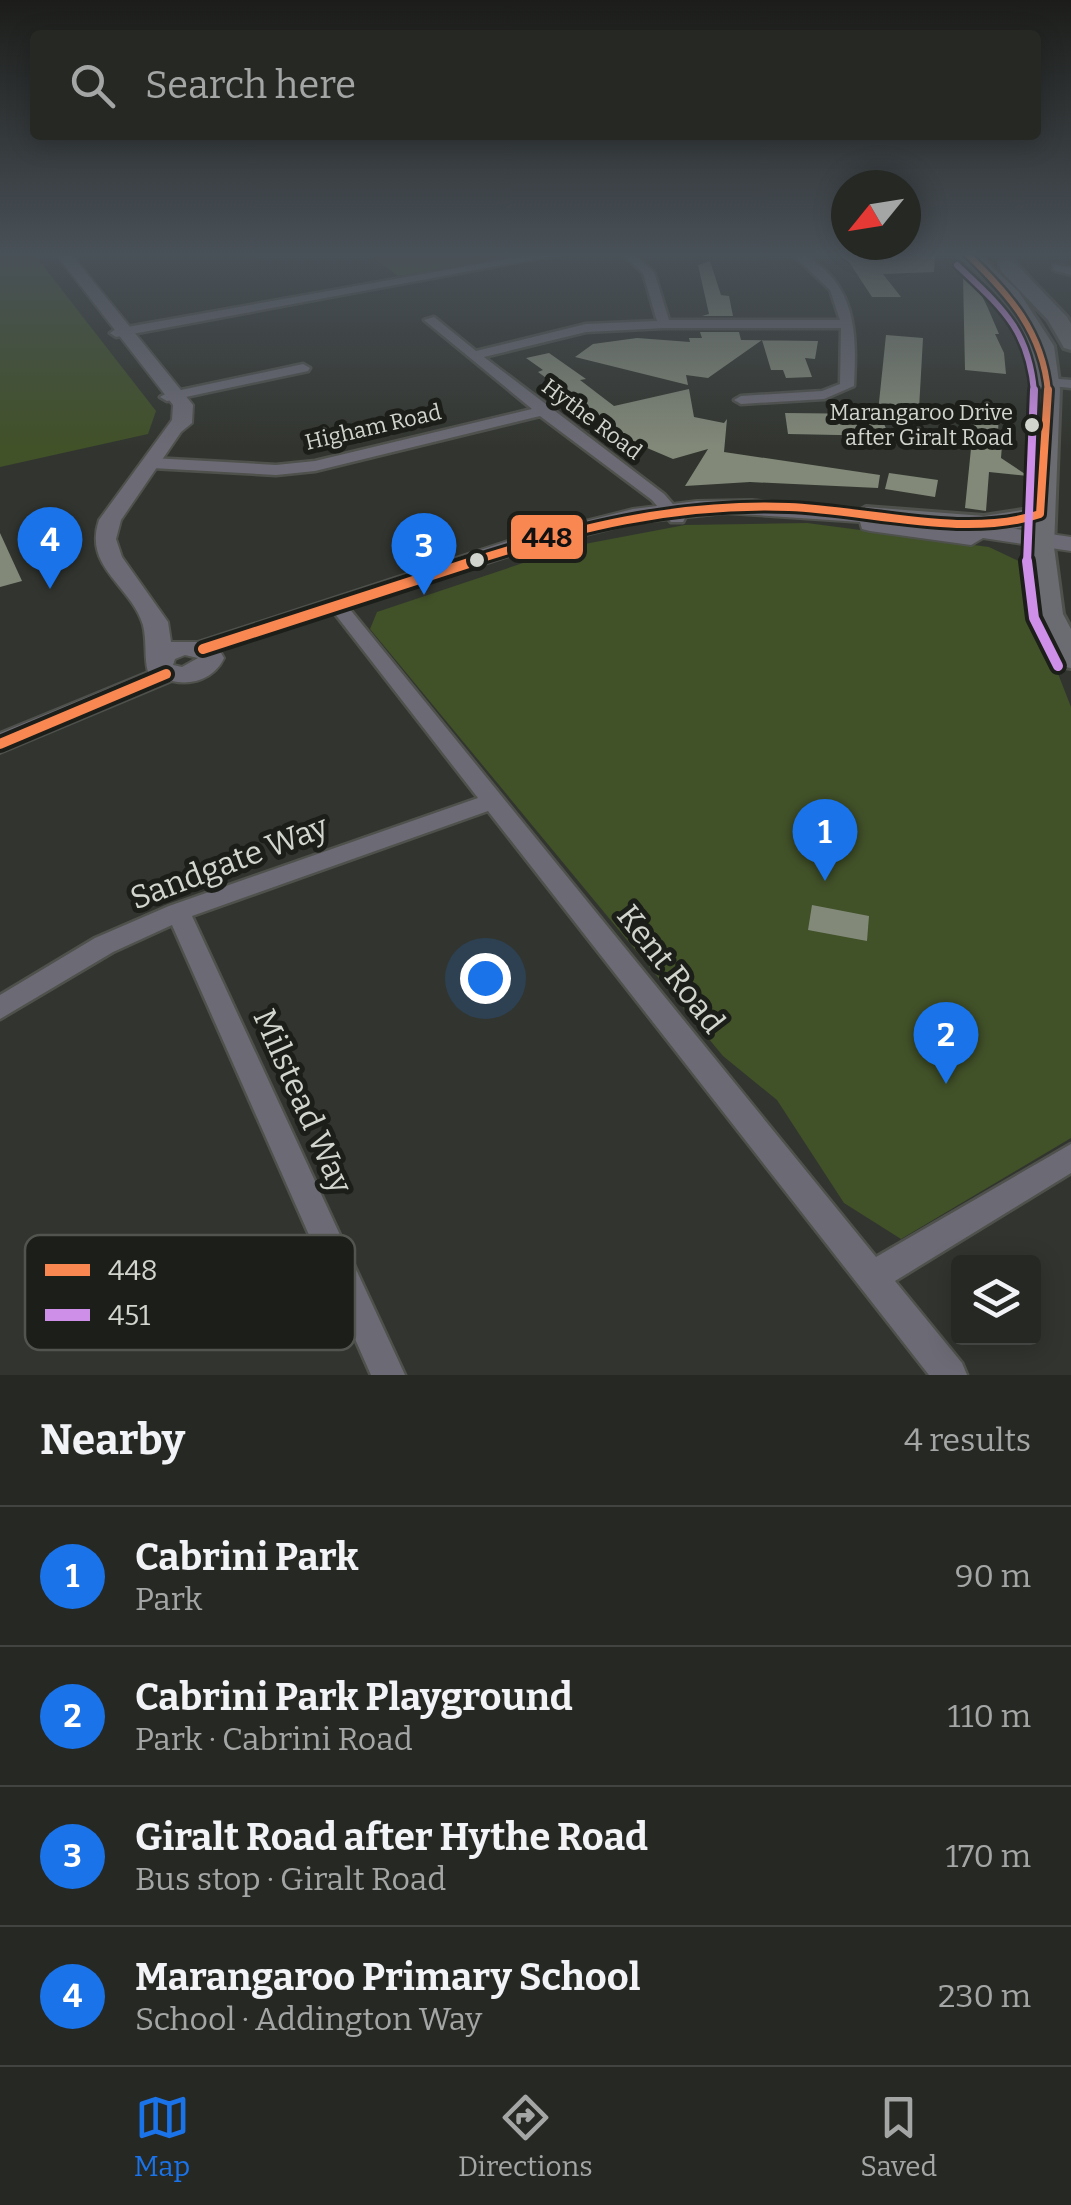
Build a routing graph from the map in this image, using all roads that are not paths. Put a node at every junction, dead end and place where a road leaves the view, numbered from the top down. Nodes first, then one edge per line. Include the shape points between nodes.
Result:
1 (109, 318) edge
2 (111, 318) edge
3 (198, 318) edge
4 (662, 318) edge
5 (845, 318) edge
6 (1027, 318) edge
7 (1058, 318) edge
8 (430, 320) dead end
9 (664, 324) junction
10 (846, 324) junction
11 (121, 332) junction
12 (1071, 344) edge
13 (474, 355) junction
14 (303, 368) dead end
15 (1060, 387) edge
16 (172, 396) junction
17 (741, 400) dead end
18 (542, 411) junction
19 (152, 463) junction
20 (673, 514) junction
21 (866, 515) joint
22 (1040, 533) junction
23 (1071, 548) edge
24 (342, 610) junction
25 (155, 622) junction
26 (205, 652) junction
27 (1071, 659) edge
28 (162, 664) junction
29 (0, 729) edge
30 (0, 744) edge
31 (492, 801) junction
32 (178, 912) junction
33 (0, 1008) edge
34 (1071, 1156) edge
35 (325, 1235) edge
36 (872, 1278) junction
37 (355, 1302) edge
38 (388, 1375) edge
39 (950, 1375) edge

1 - 11 street
2 - 11 street
3 - 11 street
4 - 9 street
5 - 10 street
6 - 15 main road
7 - 12 main road
8 - 13 street, Hythe Road
9 - 10 street
9 - 13 street via 586,328
10 - 17 street via 847,386 824,395
11 - 16 street
13 - 18 street, Hythe Road
14 - 16 street
15 - 22 main road
16 - 19 street via 184,417
18 - 19 street, Higham Road via 315,466
18 - 20 street, Hythe Road
19 - 25 street via 110,520 104,539
20 - 21 street via 789,507
20 - 22 street
20 - 24 street
21 - 22 main road via 1019,521
22 - 23 street
22 - 27 main road via 1048,614
24 - 26 street
24 - 31 street, Kent Road
25 - 26 street
25 - 28 street
26 - 28 street via 193,674
28 - 29 street
28 - 30 street
31 - 32 street, Sandgate Way
31 - 36 street, Kent Road
32 - 33 street, Sandgate Way via 104,945
32 - 35 street, Milstead Way
34 - 36 street
36 - 39 street, Kent Road
37 - 38 street, Milstead Way

